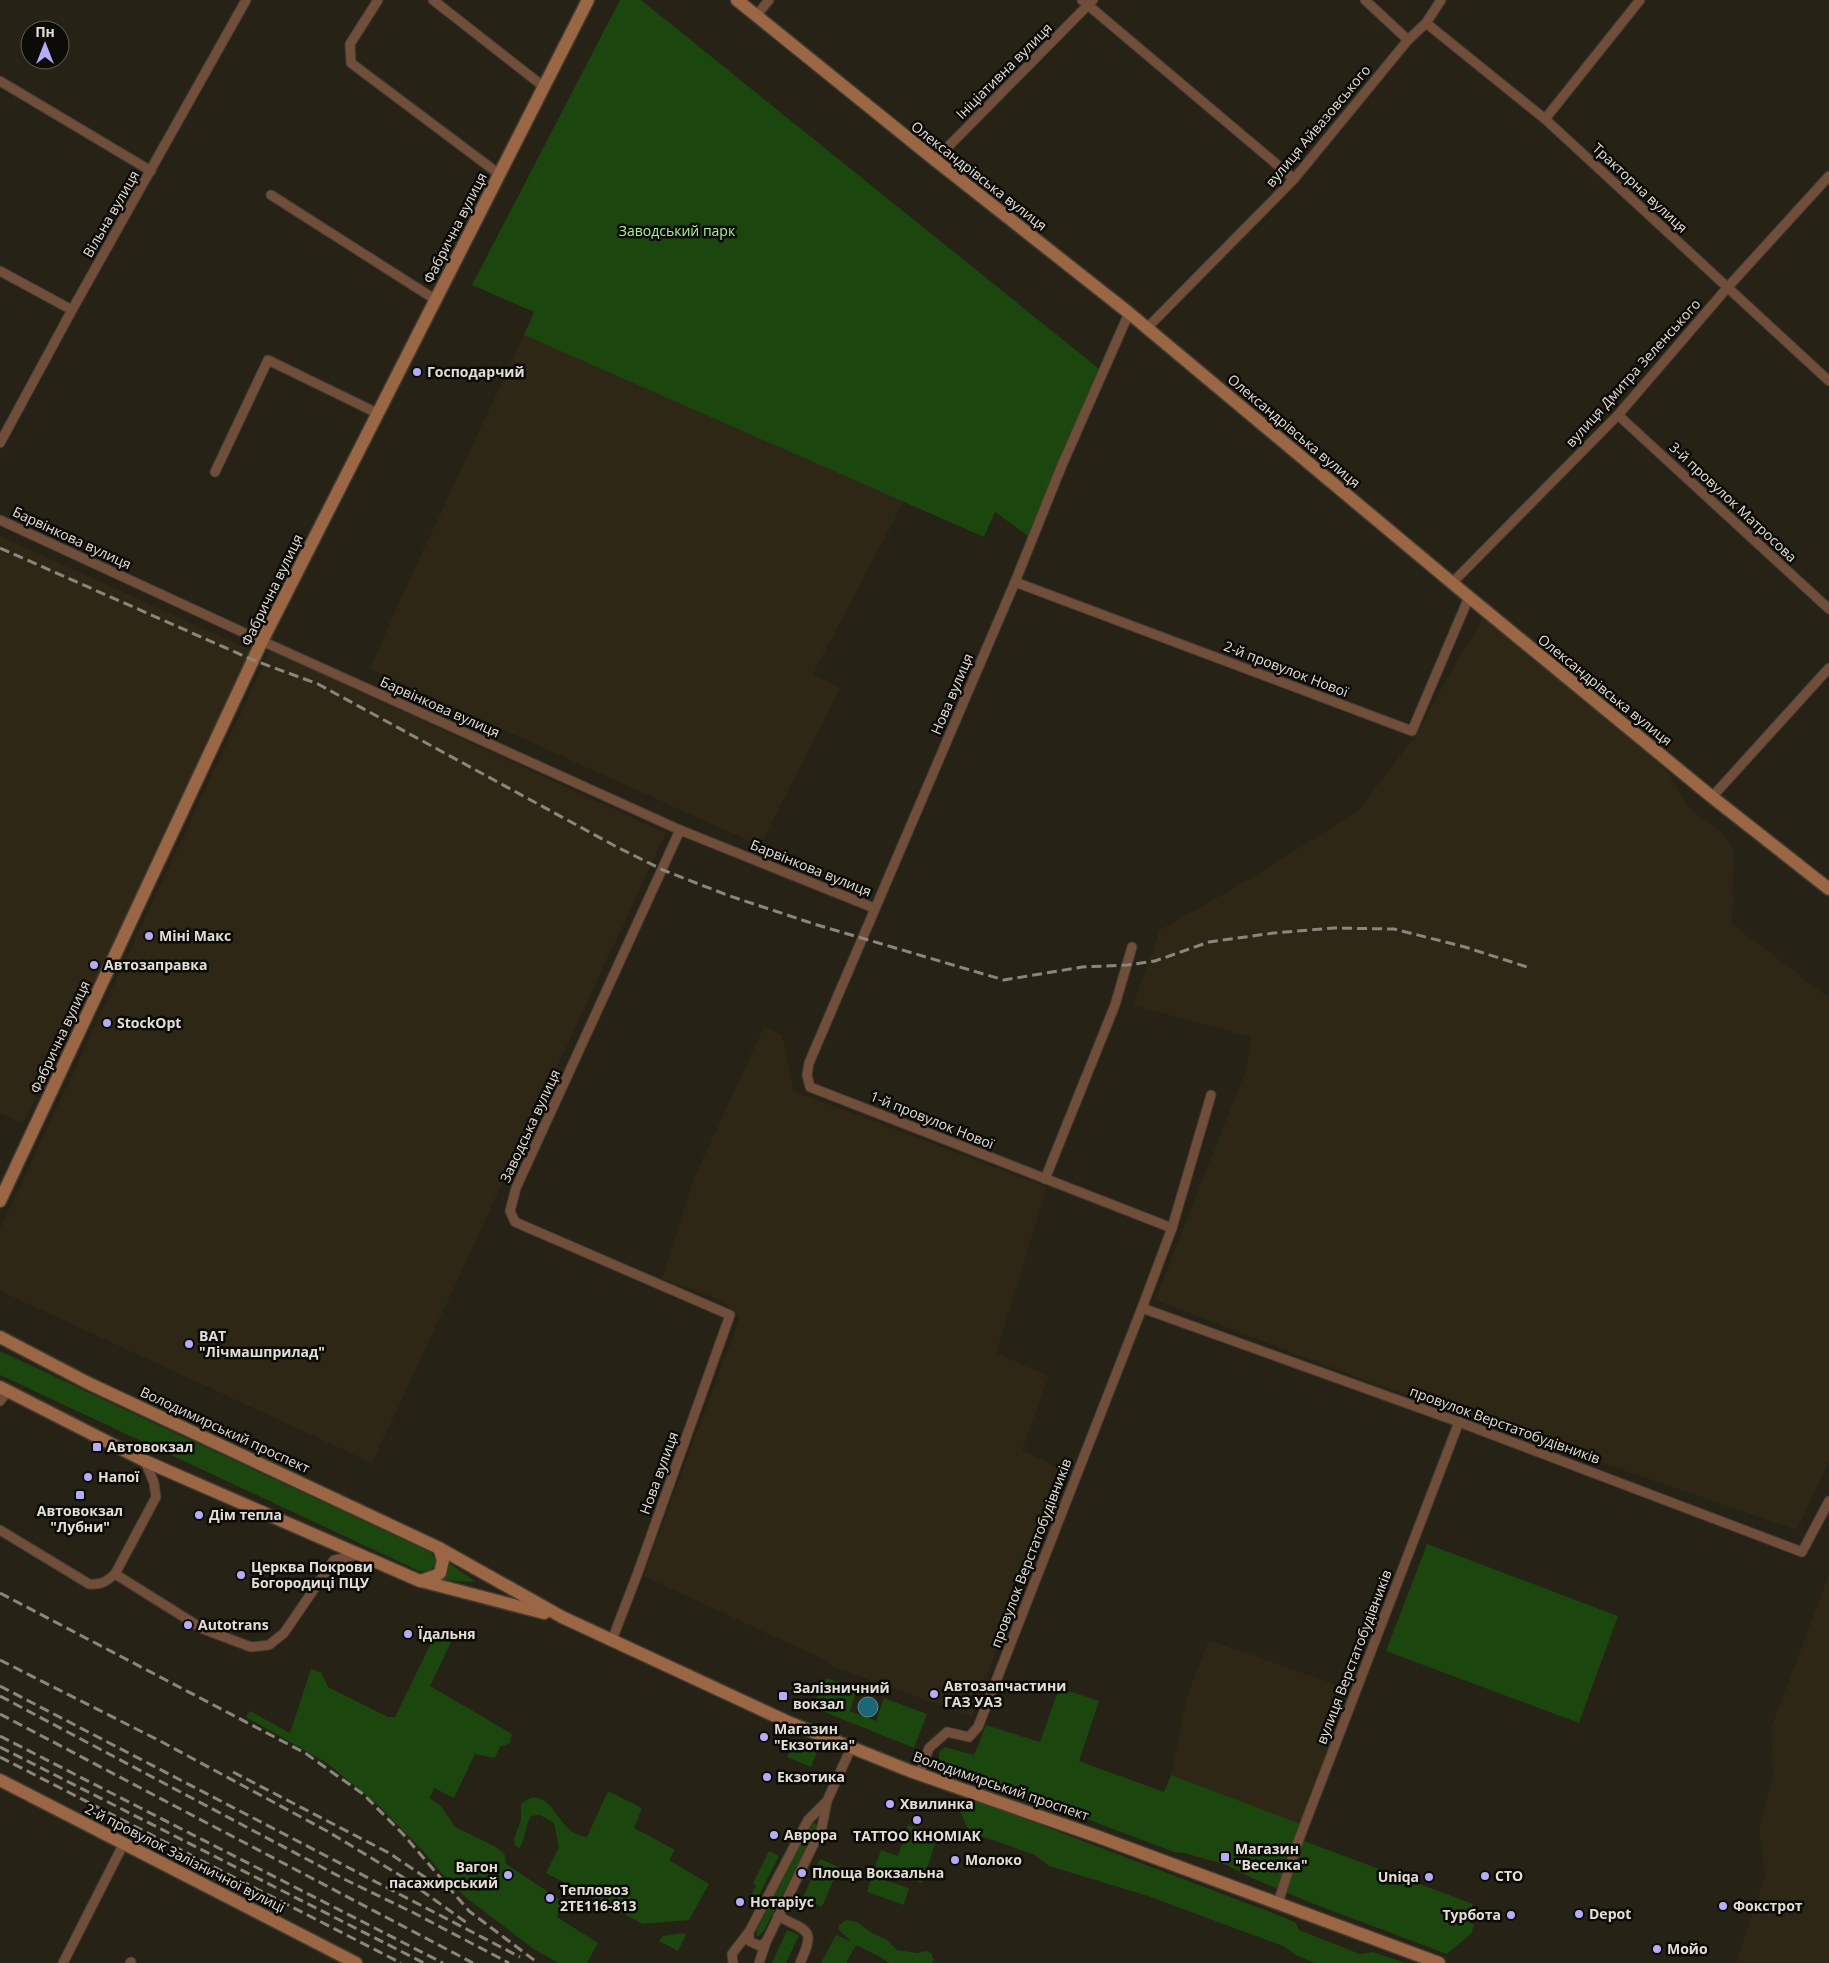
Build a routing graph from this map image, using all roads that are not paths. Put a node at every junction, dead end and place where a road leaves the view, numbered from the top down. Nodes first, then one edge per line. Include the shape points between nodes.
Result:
1 (246, 0) edge
2 (378, 0) edge
3 (433, 0) edge
4 (588, 0) edge
5 (737, 0) edge
6 (769, 0) edge
7 (1365, 0) edge
8 (1441, 0) edge
9 (1640, 0) edge
10 (1088, 2) edge
11 (756, 16) junction
12 (1426, 23) junction
13 (1408, 40) junction
14 (0, 81) edge
15 (544, 87) junction
16 (1545, 119) junction
17 (934, 160) junction
18 (151, 171) junction
19 (500, 174) junction
20 (1829, 176) edge
21 (1294, 179) junction
22 (271, 195) dead end
23 (0, 271) edge
24 (1727, 288) junction
25 (436, 300) junction
26 (72, 310) junction
27 (1129, 313) junction
28 (1147, 328) junction
29 (1829, 381) edge
30 (377, 413) junction
31 (1618, 415) junction
32 (0, 443) edge
33 (215, 472) dead end
34 (0, 520) edge
35 (1015, 582) junction
36 (1452, 583) junction
37 (1468, 597) junction
38 (1829, 609) edge
39 (262, 642) junction
40 (1829, 668) edge
41 (1712, 797) junction
42 (680, 830) junction
43 (1829, 889) edge
44 (874, 908) junction
45 (1132, 946) dead end
46 (810, 1087) joint
47 (1211, 1095) dead end
48 (1045, 1179) junction
49 (0, 1201) edge
50 (1172, 1228) junction
51 (1142, 1308) junction
52 (730, 1315) joint
53 (0, 1337) edge
54 (4, 1389) edge
55 (0, 1401) edge
56 (1459, 1422) junction
57 (145, 1460) junction
58 (1829, 1501) edge
59 (0, 1530) edge
60 (439, 1548) junction
61 (361, 1554) junction
62 (115, 1574) junction
63 (420, 1580) junction
64 (562, 1617) junction
65 (612, 1640) junction
66 (851, 1748) junction
67 (920, 1774) junction
68 (0, 1780) edge
69 (827, 1801) junction
70 (124, 1843) junction
71 (1278, 1903) junction
72 (778, 1916) junction
73 (748, 1932) junction
74 (766, 1942) junction
75 (63, 1963) edge
76 (356, 1963) edge
77 (733, 1963) edge
78 (759, 1963) edge
79 (800, 1963) edge
80 (1439, 1963) edge

1 - 18 street, Вільна вулиця
2 - 19 street via 350,44 351,63
3 - 15 street
4 - 15 main road, Фабрична вулиця
5 - 11 main road, Олександрівська вулиця
6 - 11 street
7 - 13 street
8 - 12 street, вулиця Айвазовського
9 - 16 street
10 - 17 street, Ініціативна вулиця
10 - 21 street
11 - 17 main road, Олександрівська вулиця
12 - 13 street, вулиця Айвазовського
12 - 16 street, Тракторна вулиця
13 - 21 street, вулиця Айвазовського
14 - 18 street
15 - 19 main road, Фабрична вулиця
16 - 24 street, Тракторна вулиця
17 - 27 main road, Олександрівська вулиця
18 - 26 street, Вільна вулиця
19 - 25 main road, Фабрична вулиця
20 - 24 street, вулиця Дмитра Зеленського
21 - 28 street, вулиця Айвазовського
22 - 25 street
23 - 26 street
24 - 29 street, Тракторна вулиця
24 - 31 street, вулиця Дмитра Зеленського
25 - 30 main road, Фабрична вулиця
26 - 32 street, Вільна вулиця
27 - 28 main road, Олександрівська вулиця
27 - 35 street, Нова вулиця
28 - 36 main road, Олександрівська вулиця
30 - 33 street via 268,360
30 - 39 main road, Фабрична вулиця
31 - 36 street, вулиця Дмитра Зеленського
31 - 38 street, 3-й провулок Матросова
34 - 39 street, Барвінкова вулиця
35 - 37 street, 2-й провулок Нової via 1412,731
35 - 44 street, Нова вулиця
36 - 37 main road, Олександрівська вулиця
37 - 41 main road, Олександрівська вулиця
39 - 42 street, Барвінкова вулиця
39 - 49 main road, Фабрична вулиця
40 - 41 street
41 - 43 main road, Олександрівська вулиця
42 - 44 street, Барвінкова вулиця
42 - 52 street, Заводська вулиця via 516,1188 510,1211 515,1222
44 - 46 street, Нова вулиця via 808,1063
45 - 48 street via 1115,1004
46 - 48 street, 1-й провулок Нової
47 - 50 street, провулок Верстатобудівників
48 - 50 street, 1-й провулок Нової
50 - 51 street, провулок Верстатобудівників
51 - 56 street, провулок Верстатобудівників
51 - 67 street, провулок Верстатобудівників via 978,1727 969,1736 947,1732 929,1748
52 - 65 street, Нова вулиця
53 - 60 main road, Володимирський проспект via 88,1383
54 - 55 street
54 - 57 main road, Володимирський проспект
56 - 58 street, провулок Верстатобудівників via 1802,1552
56 - 71 street, вулиця Верстатобудівників via 1296,1847
57 - 61 main road, Володимирський проспект
57 - 62 street via 156,1497
59 - 62 street via 89,1584 106,1582
60 - 63 main road via 443,1560 440,1573
60 - 64 main road, Володимирський проспект
61 - 62 street via 334,1560 284,1633 269,1645 251,1648 203,1629
61 - 63 main road, Володимирський проспект
63 - 64 main road, Володимирський проспект
64 - 65 main road, Володимирський проспект
65 - 66 main road, Володимирський проспект
66 - 67 main road, Володимирський проспект
66 - 69 street
67 - 71 main road, Володимирський проспект
68 - 70 main road, 2-й провулок Залізничної вулиці
69 - 72 street via 822,1826
69 - 73 street via 808,1820
70 - 75 street
70 - 76 main road, 2-й провулок Залізничної вулиці
71 - 80 main road, Володимирський проспект
72 - 74 street
72 - 79 street via 806,1931 809,1936
73 - 74 street via 749,1941 754,1945
73 - 77 street via 732,1954
74 - 78 street

